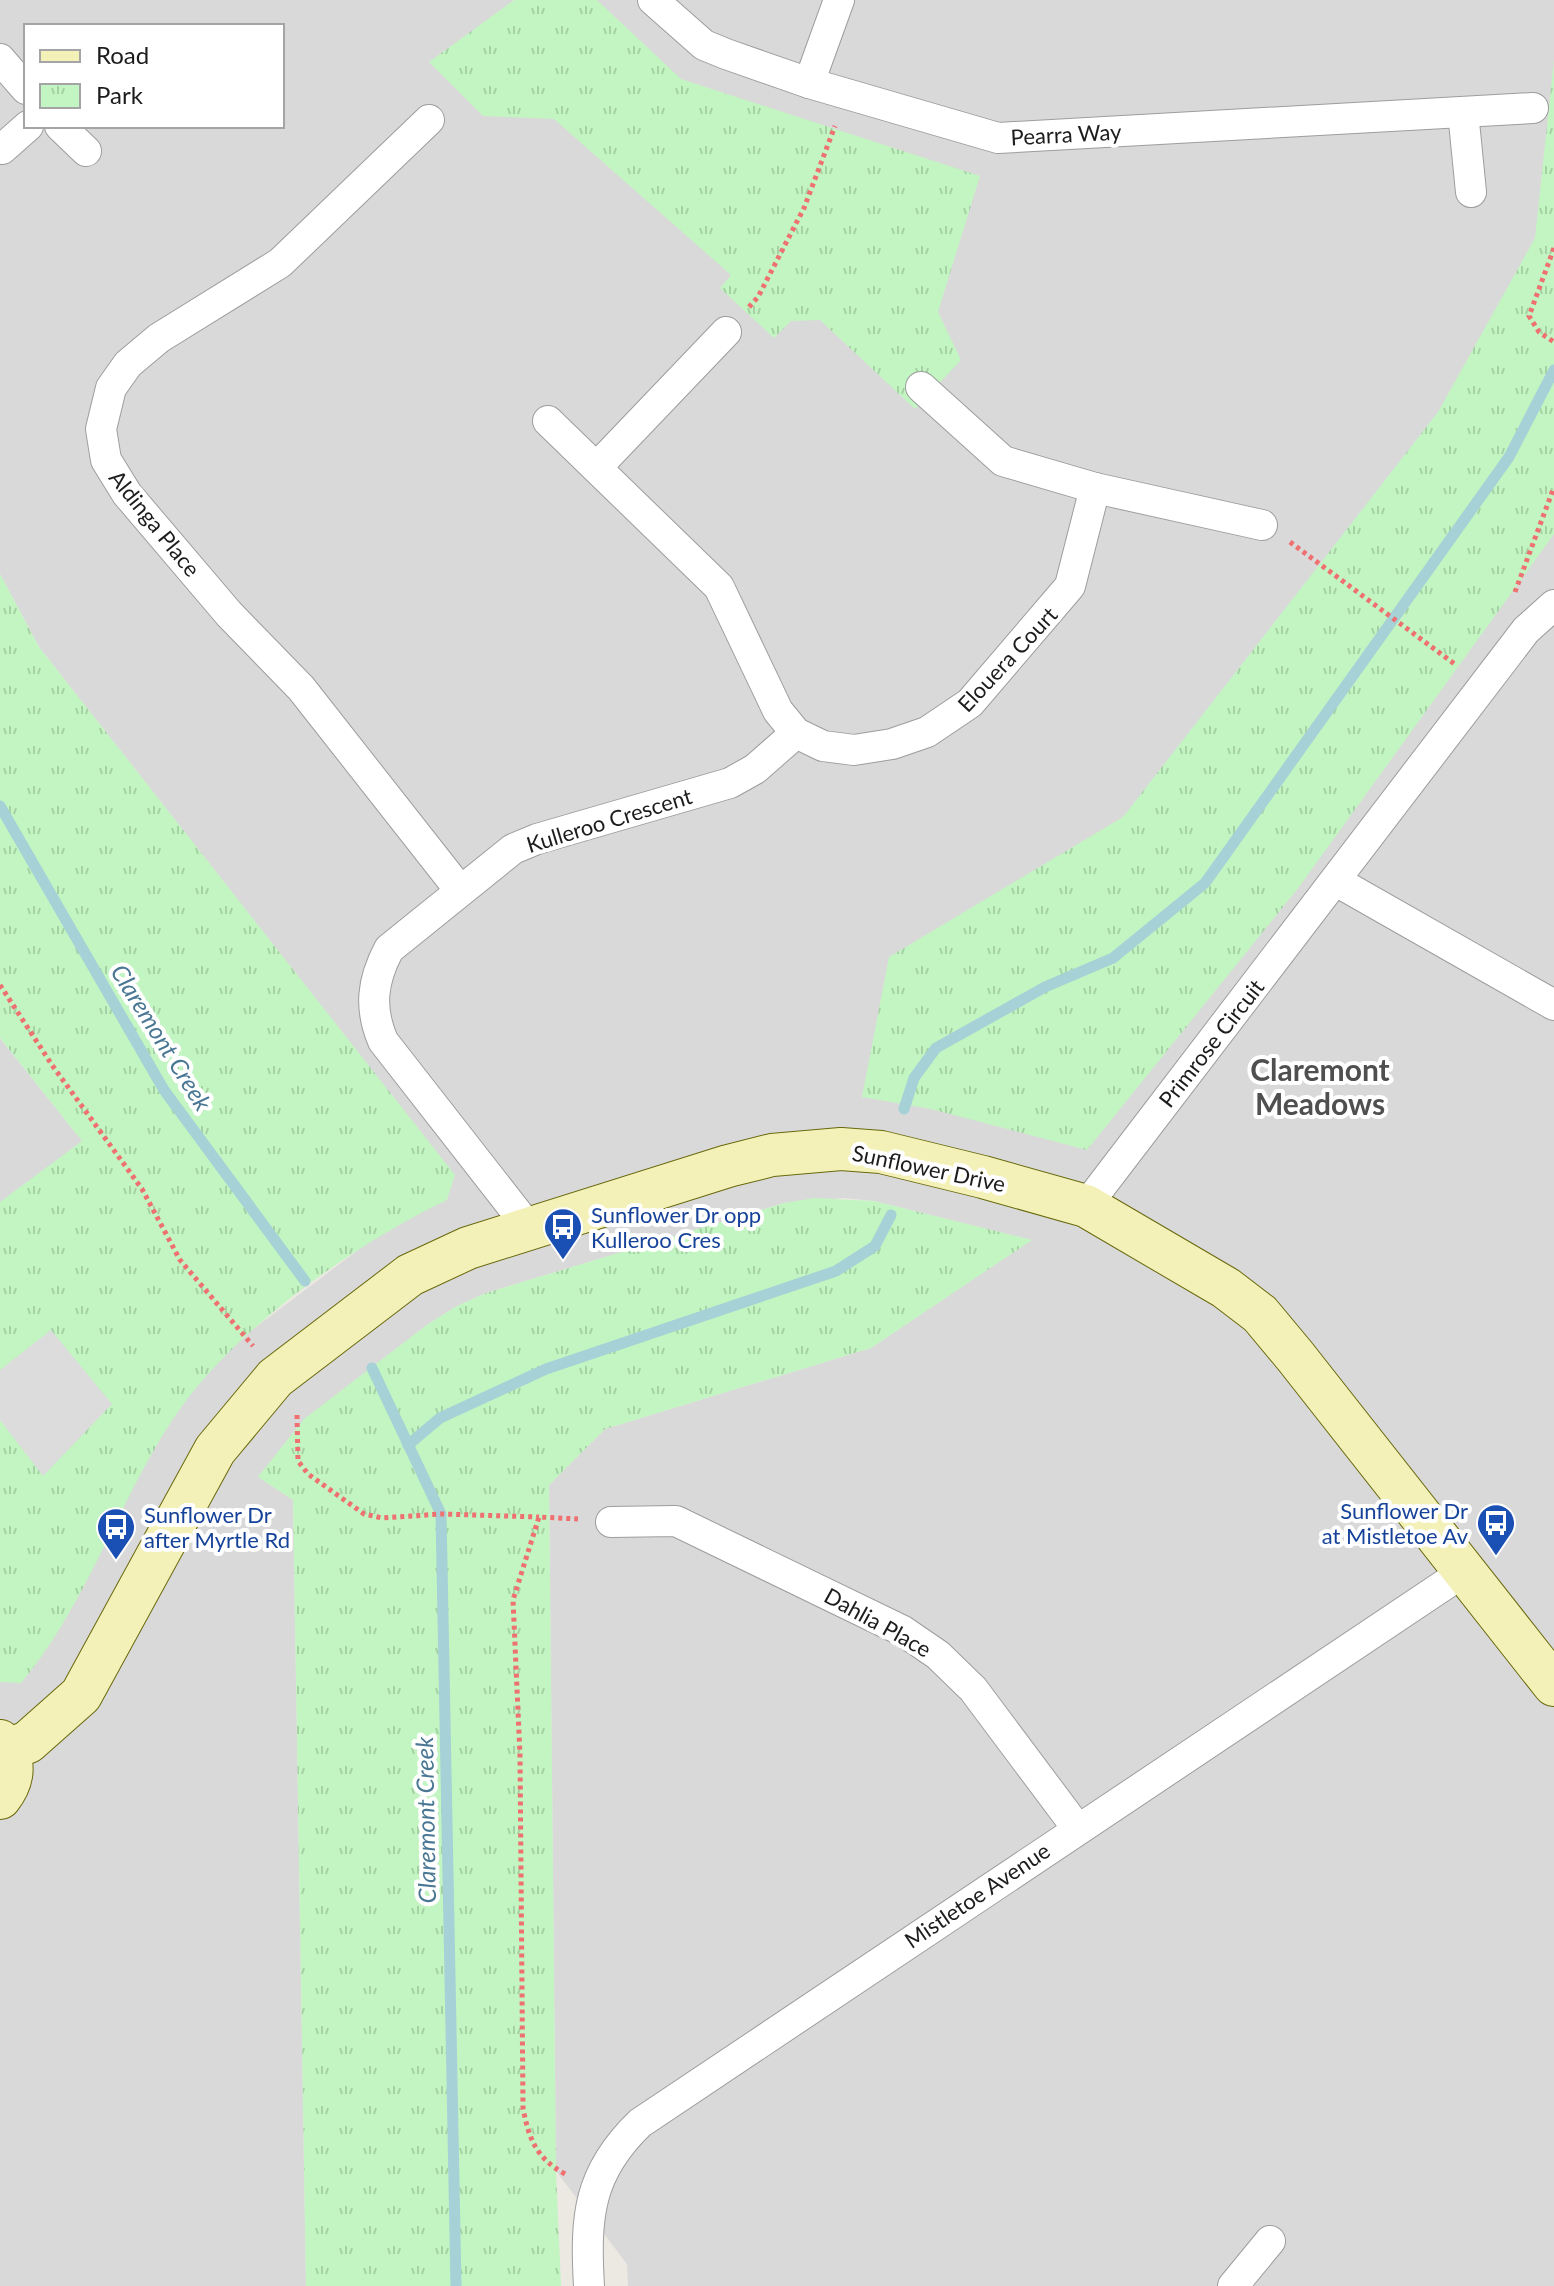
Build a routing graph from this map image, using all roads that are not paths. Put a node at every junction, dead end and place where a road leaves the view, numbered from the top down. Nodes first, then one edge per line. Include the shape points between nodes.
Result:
1 (653, 0) edge
2 (839, 0) edge
3 (0, 59) edge
4 (809, 83) junction
5 (24, 87) edge
6 (1533, 108) dead end
7 (1463, 112) junction
8 (429, 120) dead end
9 (26, 128) edge
10 (62, 128) edge
11 (2, 149) edge
12 (86, 151) dead end
13 (1471, 192) dead end
14 (726, 332) road end
15 (921, 387) dead end
16 (548, 421) dead end
17 (597, 467) junction
18 (1095, 488) junction
19 (1262, 525) road end
20 (1554, 605) edge
21 (796, 733) junction
22 (1336, 881) junction
23 (459, 889) junction
24 (1554, 1005) edge
25 (1086, 1206) junction
26 (529, 1228) junction
27 (611, 1522) road end
28 (1465, 1571) junction
29 (1554, 1685) edge
30 (4, 1745) edge
31 (0, 1798) edge
32 (1077, 1828) junction
33 (1270, 2241) dead end
34 (589, 2286) edge
35 (1233, 2286) edge

1 - 4 street, Pearra Way via 704,45
2 - 4 street
3 - 5 street
4 - 7 street, Pearra Way via 998,138
6 - 7 street, Pearra Way
7 - 13 street
8 - 23 street, Aldinga Place via 280,263 159,338 128,364 111,388 101,429 106,460 127,494 229,614 301,688
9 - 11 street
10 - 12 street
14 - 17 street
15 - 18 street via 1003,461
16 - 17 street
17 - 21 street via 719,587 764,687
18 - 19 street
18 - 21 street, Elouera Court via 1070,586 970,703 950,719 892,744 854,750 823,746
20 - 22 street, Primrose Circuit via 1526,630
21 - 23 street, Kulleroo Crescent via 730,783 525,843
22 - 24 street
22 - 25 street, Primrose Circuit
23 - 26 street, Kulleroo Crescent via 389,949 379,968 372,1007 395,1058
25 - 26 street, Sunflower Drive via 881,1152 841,1149 772,1155 728,1166
25 - 28 street, Sunflower Drive via 1226,1288 1260,1314
26 - 30 street, Sunflower Drive via 410,1275 275,1378 215,1450 81,1695 28,1742
27 - 32 street, Dahlia Place via 676,1521 903,1631 973,1689
28 - 29 street, Sunflower Drive
28 - 32 street, Mistletoe Avenue
30 - 31 street via 12,1776
32 - 34 street, Mistletoe Avenue via 640,2123 612,2154 595,2189 587,2239
33 - 35 street

